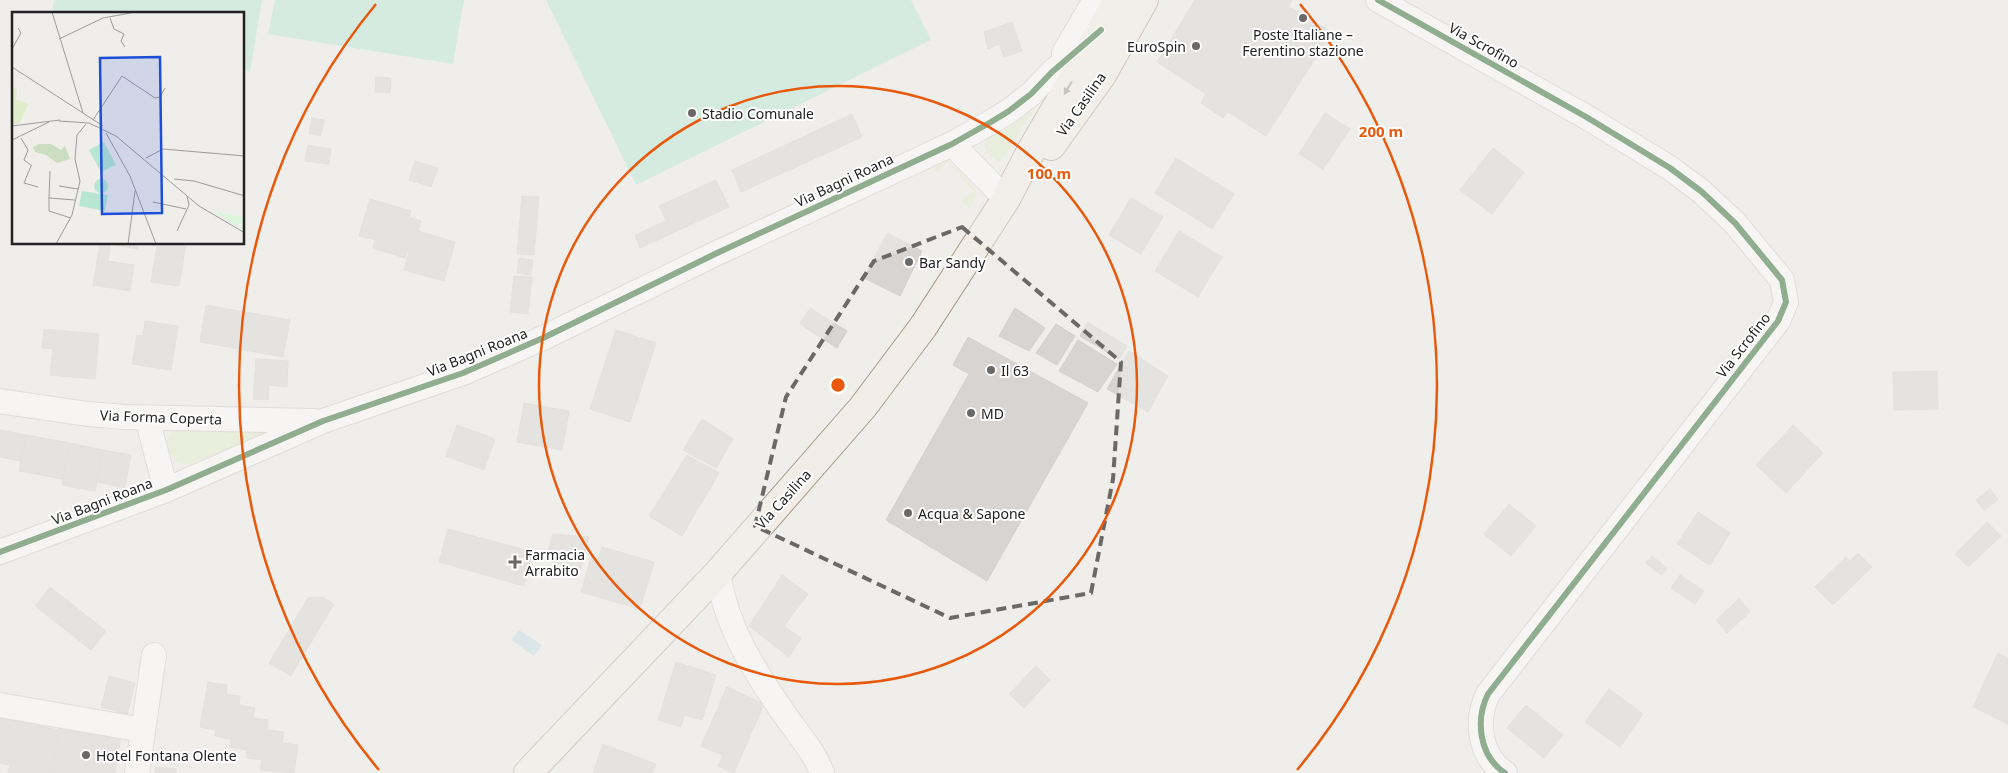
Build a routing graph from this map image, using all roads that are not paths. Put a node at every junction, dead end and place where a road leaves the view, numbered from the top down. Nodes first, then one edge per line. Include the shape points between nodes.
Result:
1 (1095, 0) edge
2 (1118, 0) edge
3 (1144, 0) edge
4 (1153, 0) edge
5 (1378, 0) edge
6 (1132, 24) junction
7 (1101, 30) junction
8 (1052, 72) junction
9 (952, 144) junction
10 (1006, 199) junction
11 (0, 401) edge
12 (147, 418) junction
13 (323, 421) junction
14 (166, 490) junction
15 (0, 552) edge
16 (718, 573) junction
17 (154, 655) dead end
18 (0, 705) edge
19 (143, 730) junction
20 (136, 773) edge
21 (528, 773) edge
22 (822, 773) edge
23 (1505, 773) edge

1 - 8 street
2 - 7 main road, Via Casilina
3 - 6 main road, Via Casilina
4 - 6 street
5 - 23 street, Via Scrofino via 1588,118 1691,183 1725,212 1779,275 1786,296 1778,320 1488,694 1481,718 1483,742 1488,756
6 - 10 main road, Via Casilina via 1079,109
7 - 8 street
7 -> 10 main road, Via Casilina
8 - 9 street, Via Bagni Roana via 1009,111
9 - 10 street
9 - 13 street, Via Bagni Roana via 516,351
10 - 16 main road, Via Casilina via 923,327 863,407
11 - 12 street, Via Forma Coperta via 88,414
12 - 13 street, Via Forma Coperta
12 - 14 street
13 - 14 street, Via Bagni Roana
14 - 15 street, Via Bagni Roana
16 - 21 main road, Via Casilina
16 - 22 street via 725,607 740,645 814,755
17 - 19 street
18 - 19 street
19 - 20 street

